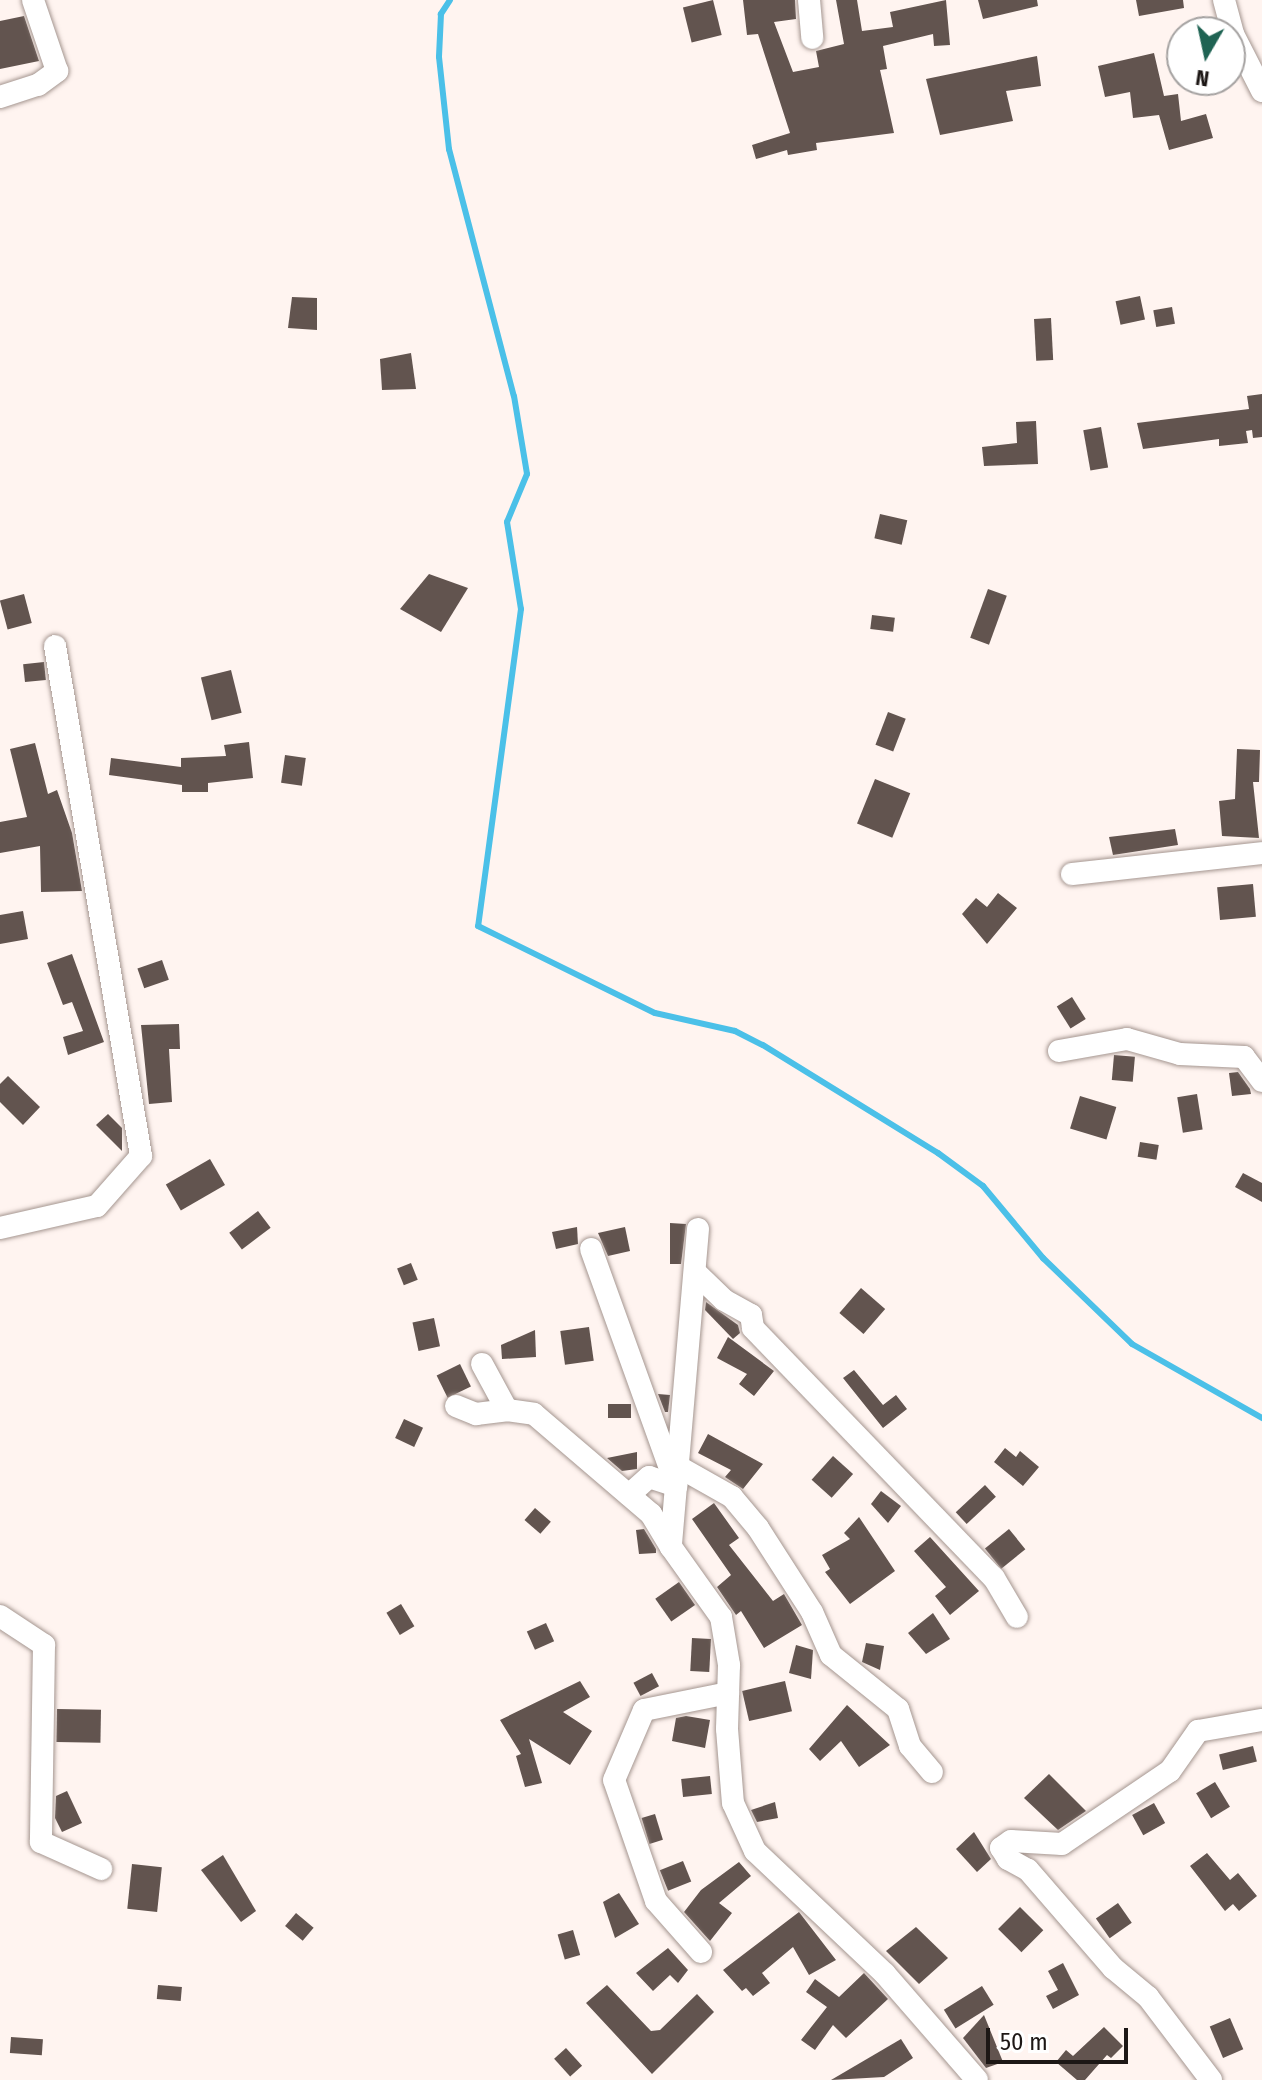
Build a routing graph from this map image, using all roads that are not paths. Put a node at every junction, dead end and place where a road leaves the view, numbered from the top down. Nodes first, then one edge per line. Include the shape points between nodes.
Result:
1 (33, 0) edge
2 (809, 0) edge
3 (1224, 0) edge
4 (812, 38) dead end
5 (1262, 91) edge
6 (0, 97) edge
7 (55, 646) dead end
8 (1262, 853) edge
9 (1072, 874) dead end
10 (1059, 1051) dead end
11 (1262, 1081) edge
12 (1, 1225) edge
13 (698, 1229) dead end
14 (591, 1249) dead end
15 (695, 1272) junction
16 (482, 1364) dead end
17 (456, 1406) dead end
18 (507, 1410) junction
19 (678, 1477) junction
20 (629, 1495) junction
21 (671, 1547) junction
22 (0, 1616) edge
23 (1017, 1617) dead end
24 (728, 1693) junction
25 (1262, 1720) edge
26 (932, 1772) dead end
27 (101, 1869) dead end
28 (701, 1952) dead end
29 (977, 2080) edge
30 (1211, 2080) edge

1 - 6 street via 57,71 38,85
2 - 4 street
3 - 5 street via 1233,34
7 - 12 street via 141,1156 97,1206
8 - 9 street
10 - 11 street via 1127,1039 1180,1054 1244,1057
13 - 15 street
14 - 19 street
15 - 19 street
15 - 23 street via 724,1300 751,1315 753,1328 994,1578
16 - 18 street
17 - 18 street via 476,1414
18 - 20 street via 544,1422
19 - 20 street via 649,1477
19 - 21 street
19 - 26 street via 732,1497 812,1612 831,1655 898,1709 910,1746
20 - 21 street via 651,1514
21 - 24 street via 721,1617
22 - 27 street via 44,1645 41,1842
24 - 28 street via 644,1710 614,1780 656,1901
24 - 29 street via 733,1803 755,1851 885,1974
25 - 30 street via 1198,1731 1170,1771 1062,1844 1011,1841 1001,1848 1008,1859 1028,1870 1113,1968 1148,1997

